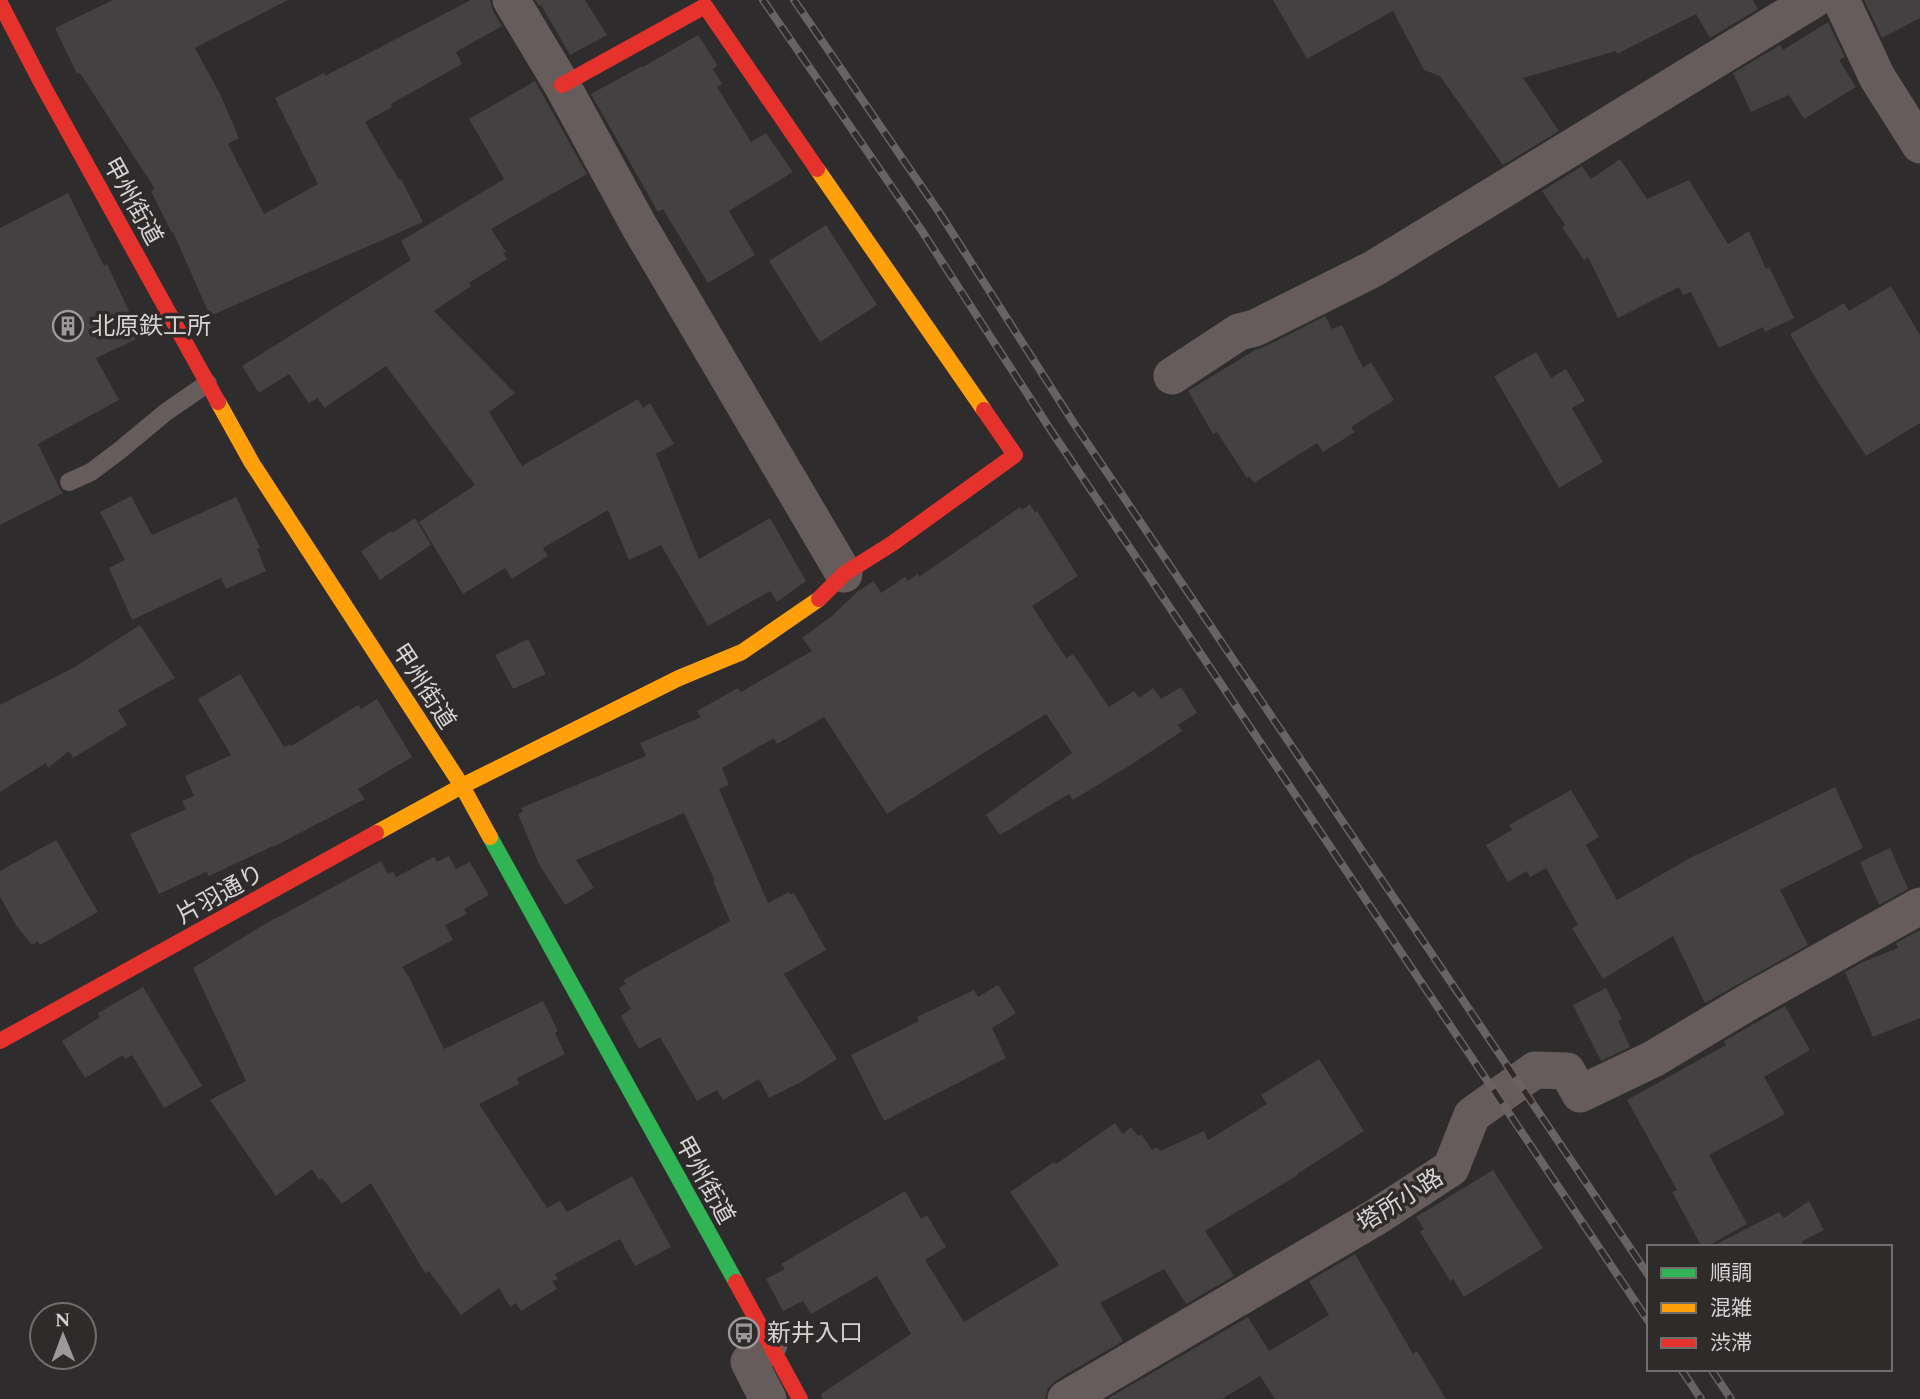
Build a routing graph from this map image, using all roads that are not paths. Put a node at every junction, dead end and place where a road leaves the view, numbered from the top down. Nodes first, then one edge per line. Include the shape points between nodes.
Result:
1 (510, 0) edge
2 (1813, 0) edge
3 (1841, 0) edge
4 (0, 3) edge
5 (562, 85) junction
6 (1920, 145) edge
7 (1171, 376) dead end
8 (208, 383) junction
9 (69, 482) dead end
10 (844, 574) junction
11 (462, 786) junction
12 (1920, 906) edge
13 (0, 1041) edge
14 (769, 1344) junction
15 (768, 1399) edge
16 (800, 1399) edge
17 (1066, 1399) edge

1 - 5 street
2 - 7 street via 1373,269 1239,332
3 - 6 street via 1877,77
4 - 8 main road, 甲州街道
5 - 10 street via 639,226
5 - 10 main road, 片羽通り via 705,6 1015,455
8 - 9 lane via 91,472
8 - 11 main road, 甲州街道 via 252,463
10 - 11 main road, 片羽通り via 817,601 742,652 678,678
11 - 13 main road, 片羽通り
11 - 14 main road, 甲州街道
12 - 17 street, 塔所小路 via 1653,1059 1580,1094 1567,1072 1535,1070 1472,1115 1451,1168
14 - 15 street via 749,1362
14 - 16 main road, 甲州街道

